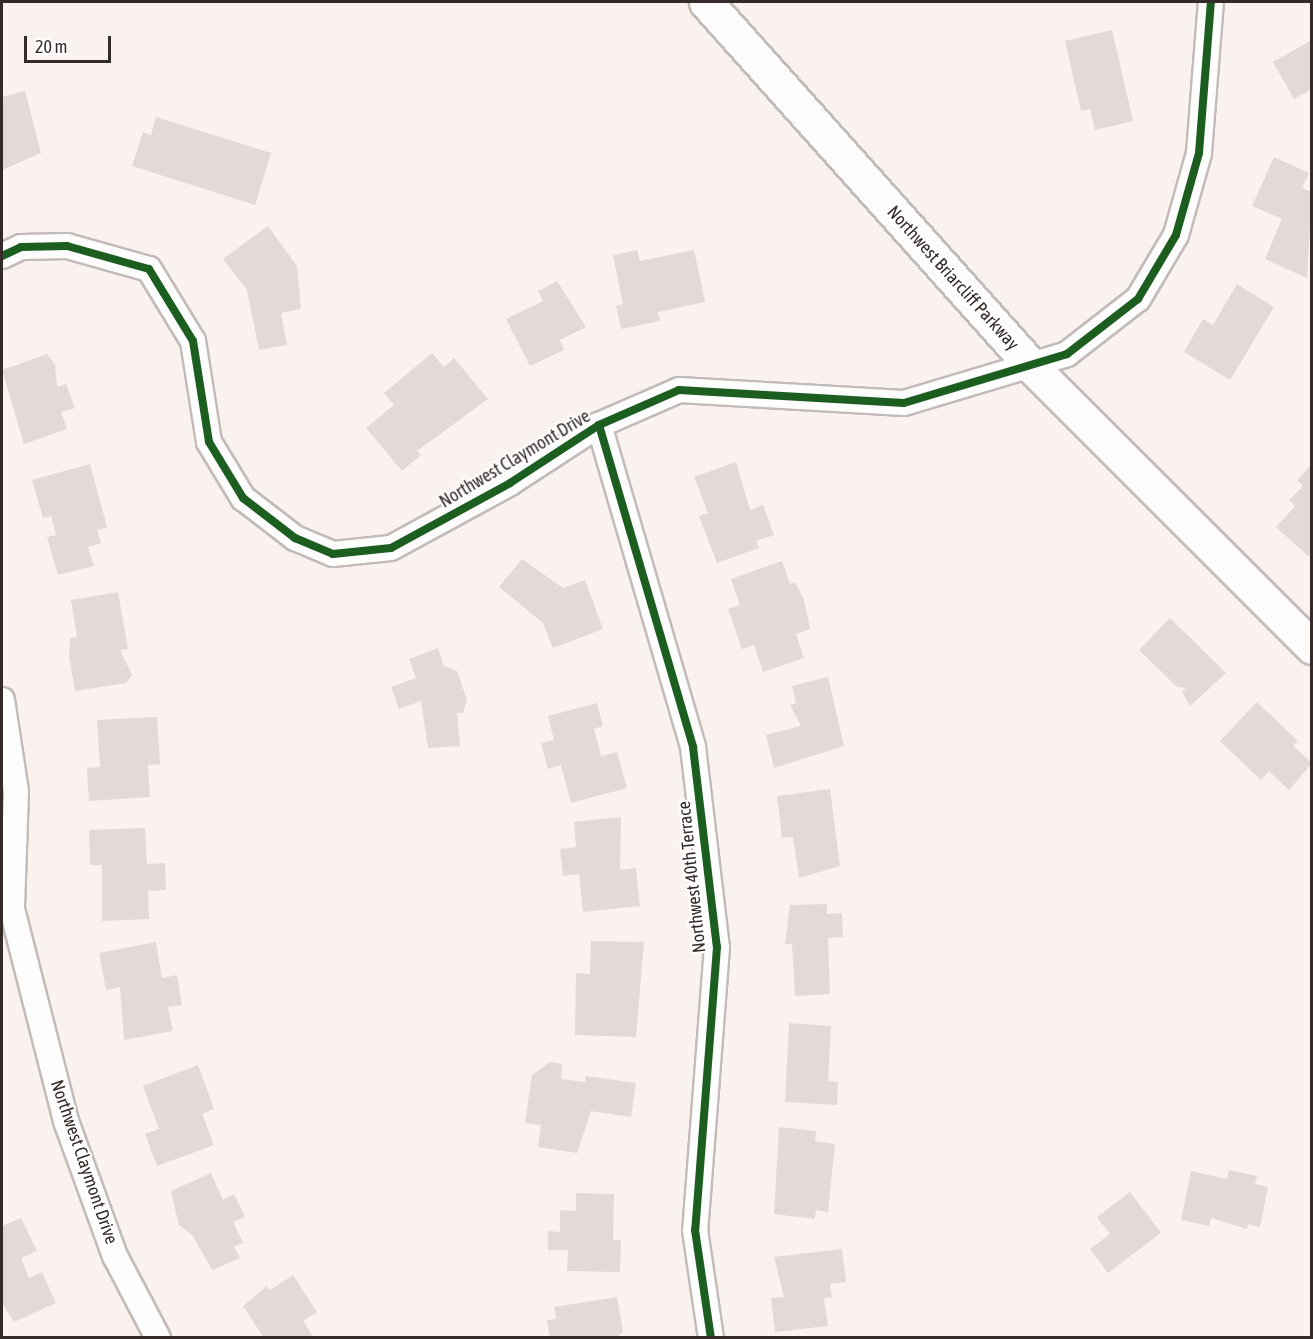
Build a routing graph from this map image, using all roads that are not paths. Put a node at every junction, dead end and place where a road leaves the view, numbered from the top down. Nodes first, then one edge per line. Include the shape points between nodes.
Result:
1 (706, 2) edge
2 (1211, 2) edge
3 (2, 256) edge
4 (1032, 367) junction
5 (599, 426) junction
6 (1311, 647) edge
7 (2, 700) edge
8 (7, 908) edge
9 (158, 1338) edge
10 (711, 1338) edge

1 - 4 main road, Northwest Briarcliff Parkway
2 - 4 street, Northwest Claymont Drive via 1199,153 1176,235 1138,299 1067,354
3 - 5 street, Northwest Claymont Drive via 21,247 67,246 149,269 193,340 209,442 243,498 295,538 333,554 391,548 510,483
4 - 5 street, Northwest Claymont Drive via 904,403 679,390
4 - 6 main road, Northwest Briarcliff Parkway
5 - 10 street, Northwest 40th Terrace via 694,759 717,947 695,1230
7 - 8 street, Northwest Claymont Drive via 16,792
8 - 9 street, Northwest Claymont Drive via 66,1120 115,1256

